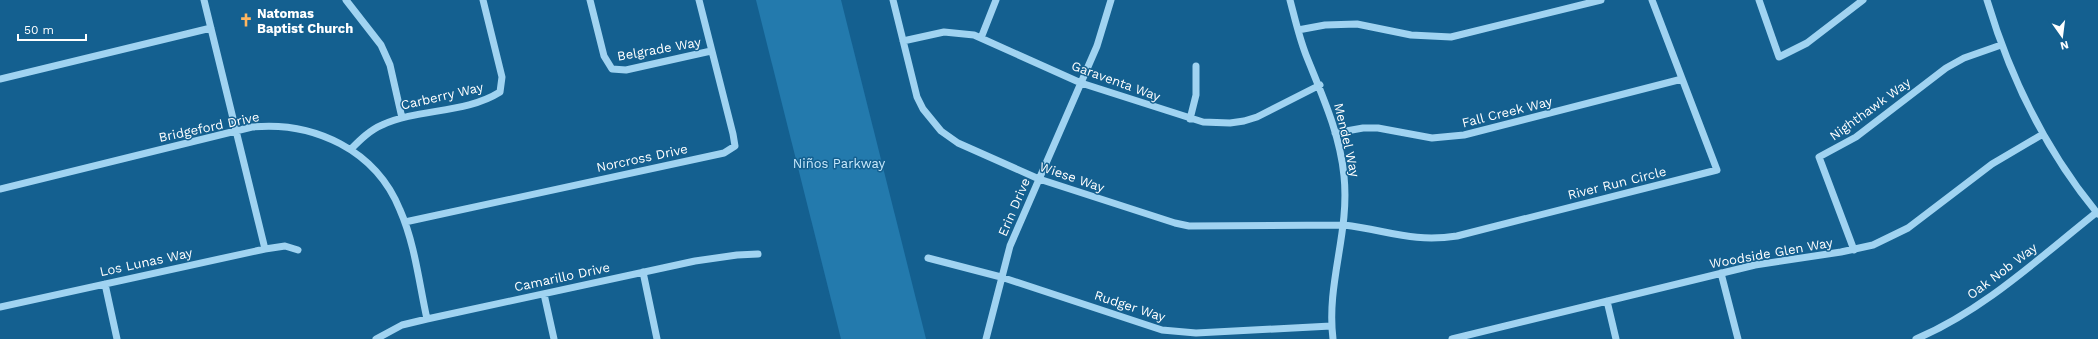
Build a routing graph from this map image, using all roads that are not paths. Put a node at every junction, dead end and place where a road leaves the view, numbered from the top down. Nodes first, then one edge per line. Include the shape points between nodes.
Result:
1 (204, 0) edge
2 (346, 0) edge
3 (483, 0) edge
4 (590, 0) edge
5 (698, 0) edge
6 (893, 0) edge
7 (996, 0) edge
8 (1111, 0) edge
9 (1290, 0) edge
10 (1601, 0) edge
11 (1652, 0) edge
12 (1759, 0) edge
13 (1863, 0) edge
14 (1987, 0) edge
15 (211, 28) junction
16 (1298, 30) junction
17 (981, 38) junction
18 (903, 41) junction
19 (2001, 45) junction
20 (711, 51) junction
21 (1196, 66) dead end
22 (1682, 79) junction
23 (0, 80) edge
24 (1081, 83) junction
25 (1320, 85) junction
26 (402, 118) junction
27 (1190, 119) junction
28 (236, 131) junction
29 (1335, 133) junction
30 (2043, 134) junction
31 (351, 149) junction
32 (1039, 179) junction
33 (0, 189) edge
34 (2097, 213) edge
35 (405, 222) junction
36 (1344, 224) junction
37 (265, 249) junction
38 (298, 250) dead end
39 (1854, 250) junction
40 (758, 254) dead end
41 (928, 258) dead end
42 (642, 272) junction
43 (1721, 272) junction
44 (1001, 277) junction
45 (105, 284) junction
46 (544, 294) junction
47 (1607, 301) junction
48 (0, 306) edge
49 (426, 319) junction
50 (1331, 326) junction
51 (117, 339) edge
52 (376, 339) edge
53 (554, 339) edge
54 (657, 339) edge
55 (986, 339) edge
56 (1333, 339) edge
57 (1452, 339) edge
58 (1616, 339) edge
59 (1738, 339) edge
60 (1916, 339) edge

1 - 15 street
2 - 26 street via 381,45 390,65
3 - 26 street, Carberry Way via 502,77 500,92 485,102
4 - 20 street, Belgrade Way via 604,56 612,69 626,70
5 - 20 street, Norcross Drive
6 - 18 street, Wiese Way
7 - 17 street
8 - 24 street, Erin Drive via 1097,46
9 - 16 street, Mendel Way
10 - 16 street via 1451,37 1411,36 1357,24 1325,25
11 - 22 street, River Run Circle
12 - 13 street via 1779,57 1807,43
14 - 19 street
15 - 23 street
15 - 28 street
16 - 25 street, Mendel Way
17 - 18 street, Garaventa Way via 959,32 944,32
17 - 24 street, Garaventa Way
18 - 32 street, Wiese Way via 923,109 941,131 958,142
19 - 30 street
19 - 39 street, Nighthawk Way via 1964,58 1946,68 1856,137 1819,157
20 - 35 street, Norcross Drive via 735,146 724,153
21 - 27 street via 1196,95
22 - 29 street, Fall Creek Way via 1464,135 1432,138 1378,128
22 - 36 street, River Run Circle via 1717,170 1442,238 1412,238
24 - 27 street, Garaventa Way
24 - 32 street, Erin Drive
25 - 27 street, Garaventa Way via 1244,121 1217,124
25 - 29 street, Mendel Way
26 - 31 street, Carberry Way via 375,129
28 - 31 street, Bridgeford Drive via 266,126 295,127 323,135
28 - 33 street, Bridgeford Drive
28 - 37 street
29 - 36 street, Mendel Way via 1344,176
30 - 34 street
30 - 39 street, Woodside Glen Way via 1992,164 1908,228 1885,240
31 - 35 street, Bridgeford Drive via 382,178 394,196
32 - 36 street, Wiese Way via 1190,226
32 - 44 street, Erin Drive via 1010,246
34 - 60 street, Oak Nob Way via 1987,299 1961,317
35 - 49 street, Bridgeford Drive
36 - 50 street, Mendel Way via 1334,278
37 - 38 street, Los Lunas Way via 285,246
37 - 45 street, Los Lunas Way
39 - 43 street, Woodside Glen Way via 1791,258
40 - 42 street, Camarillo Drive via 717,257
41 - 44 street, Rudger Way
42 - 46 street, Camarillo Drive
42 - 54 street
43 - 47 street, Woodside Glen Way
43 - 59 street
44 - 50 street, Rudger Way via 1162,330 1196,333
44 - 55 street, Erin Drive
45 - 48 street, Los Lunas Way
45 - 51 street
46 - 49 street, Camarillo Drive
46 - 53 street
47 - 57 street, Woodside Glen Way
47 - 58 street
49 - 52 street, Camarillo Drive via 402,325
50 - 56 street, Mendel Way

